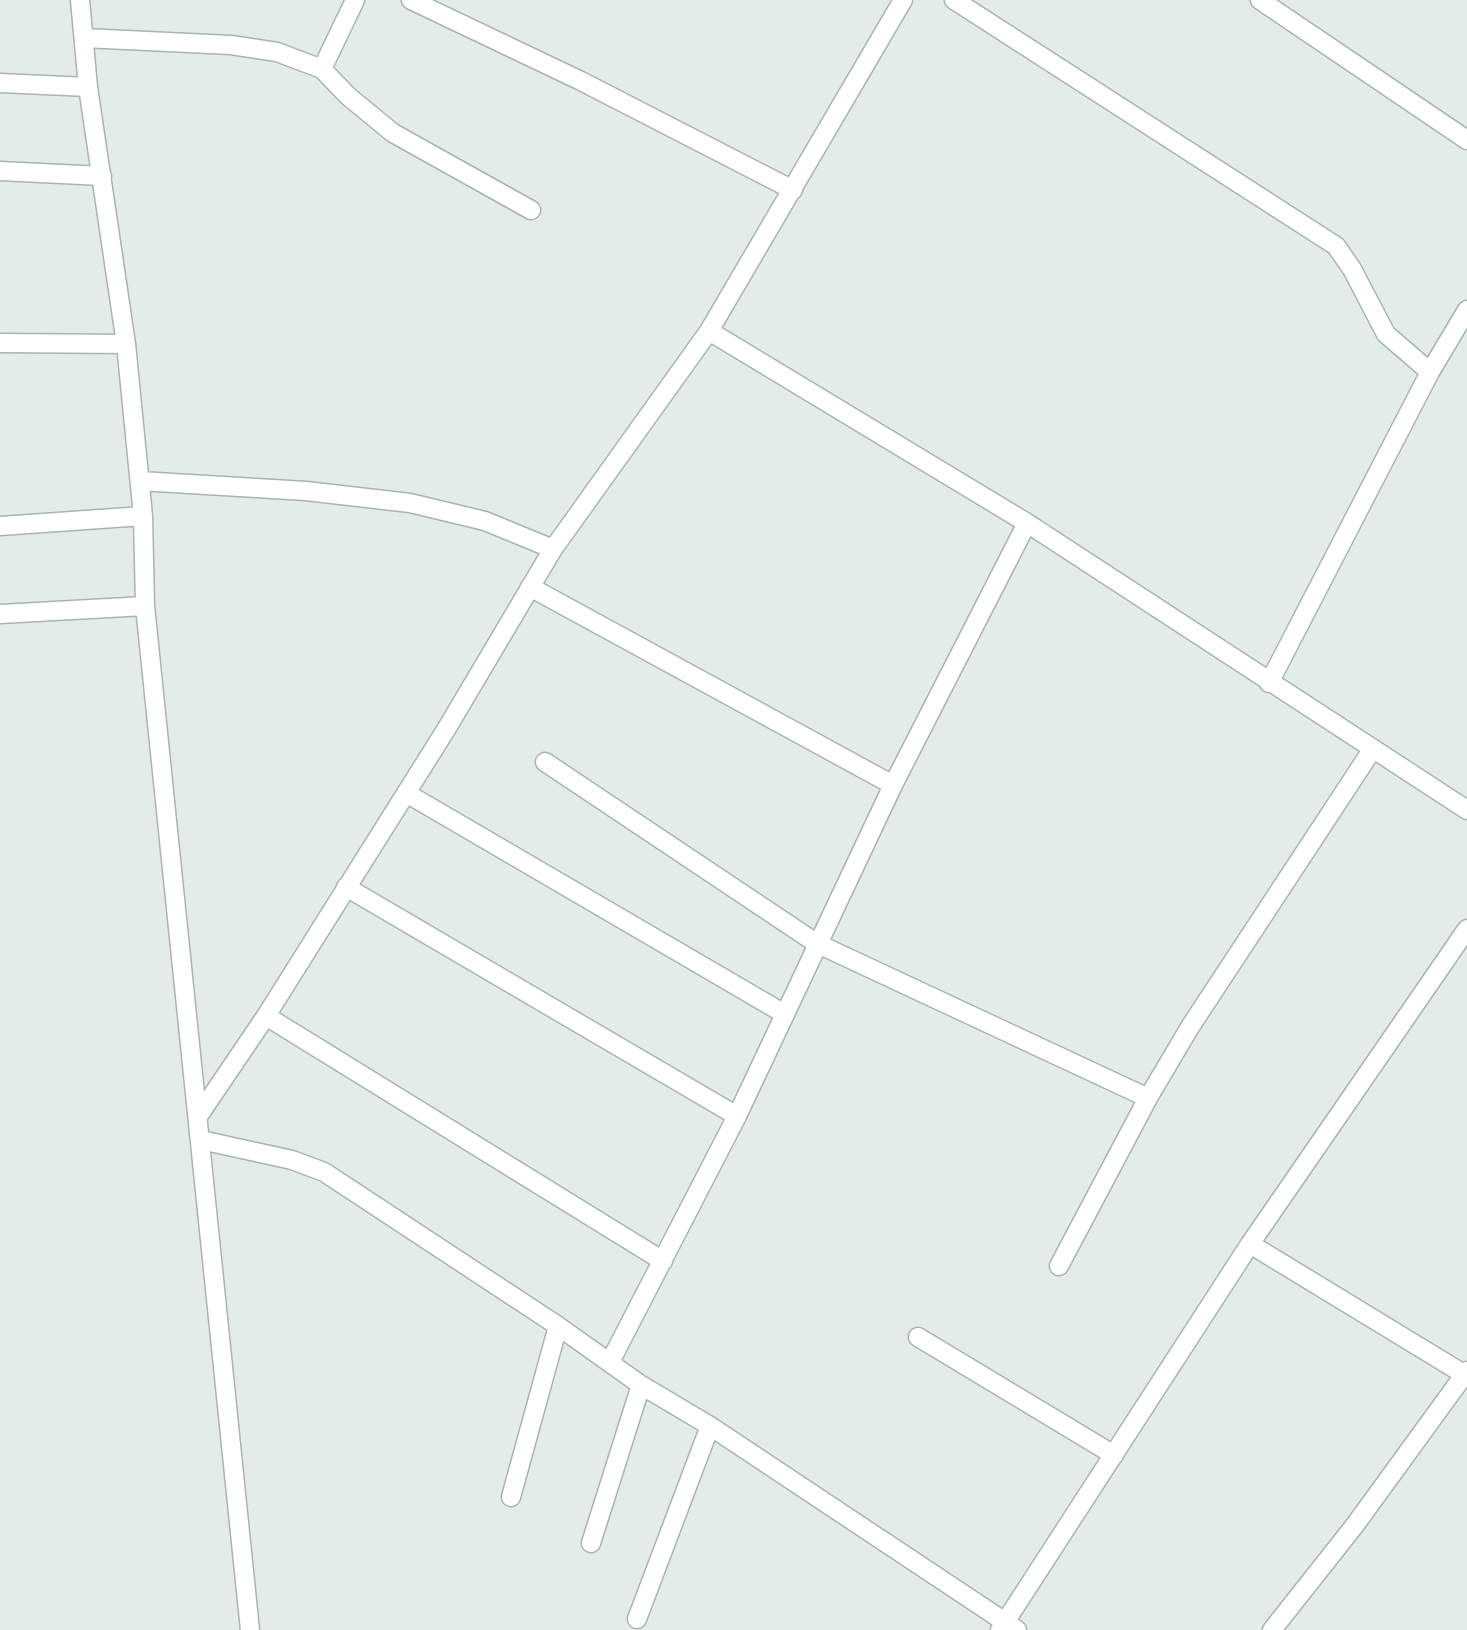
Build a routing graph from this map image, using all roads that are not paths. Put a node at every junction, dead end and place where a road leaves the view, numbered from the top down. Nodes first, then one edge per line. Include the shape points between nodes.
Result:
1 (80, 0) edge
2 (355, 0) edge
3 (411, 0) edge
4 (903, 0) edge
5 (954, 0) edge
6 (1260, 0) edge
7 (84, 38) junction
8 (322, 69) junction
9 (0, 83) edge
10 (88, 87) junction
11 (1467, 140) edge
12 (0, 171) edge
13 (102, 176) junction
14 (793, 190) junction
15 (531, 210) dead end
16 (1467, 310) edge
17 (709, 332) junction
18 (0, 343) edge
19 (126, 344) junction
20 (1430, 372) junction
21 (140, 480) junction
22 (142, 516) junction
23 (1027, 523) junction
24 (0, 526) edge
25 (553, 549) junction
26 (530, 587) junction
27 (145, 606) junction
28 (0, 614) edge
29 (1269, 683) junction
30 (1372, 750) junction
31 (545, 762) dead end
32 (893, 785) junction
33 (406, 793) junction
34 (1467, 810) edge
35 (346, 887) junction
36 (1467, 928) edge
37 (816, 943) junction
38 (783, 1013) junction
39 (266, 1016) junction
40 (1148, 1098) junction
41 (199, 1115) junction
42 (736, 1116) junction
43 (201, 1140) junction
44 (1250, 1244) junction
45 (663, 1261) junction
46 (1059, 1266) dead end
47 (558, 1326) junction
48 (918, 1336) dead end
49 (610, 1362) junction
50 (1466, 1374) edge
51 (640, 1384) junction
52 (710, 1426) junction
53 (1114, 1455) junction
54 (511, 1497) dead end
55 (591, 1543) dead end
56 (637, 1619) dead end
57 (1008, 1628) edge
58 (250, 1630) edge
59 (1272, 1630) edge

1 - 7 street
2 - 8 street
3 - 14 street via 581,81
4 - 14 street
5 - 20 street via 1336,246 1386,333
6 - 11 street
7 - 8 street via 231,45 277,52
7 - 10 street
8 - 15 street via 393,133
9 - 10 street
10 - 13 street
12 - 13 street
13 - 19 street
14 - 17 street
16 - 20 street
17 - 23 street
17 - 25 street
18 - 19 street
19 - 21 street
20 - 29 street
21 - 22 street
21 - 25 street via 306,491 410,504 485,521
22 - 24 street
22 - 27 street
23 - 29 street
23 - 32 street
25 - 26 street
26 - 32 street
26 - 33 street
27 - 28 street
27 - 41 street
29 - 30 street
30 - 34 street
30 - 40 street via 1190,1027
31 - 37 street
32 - 37 street
33 - 35 street
33 - 38 street
35 - 39 street
35 - 42 street
36 - 44 street
37 - 38 street
37 - 40 street
38 - 42 street
39 - 41 street
39 - 45 street
40 - 46 street
41 - 43 street
42 - 45 street
43 - 47 street via 292,1160 324,1172
43 - 58 street
44 - 50 street
44 - 53 street
45 - 49 street
47 - 49 street
47 - 54 street
48 - 53 street
49 - 51 street
50 - 59 street
51 - 52 street
51 - 55 street
52 - 56 street
52 - 57 street
53 - 57 street

